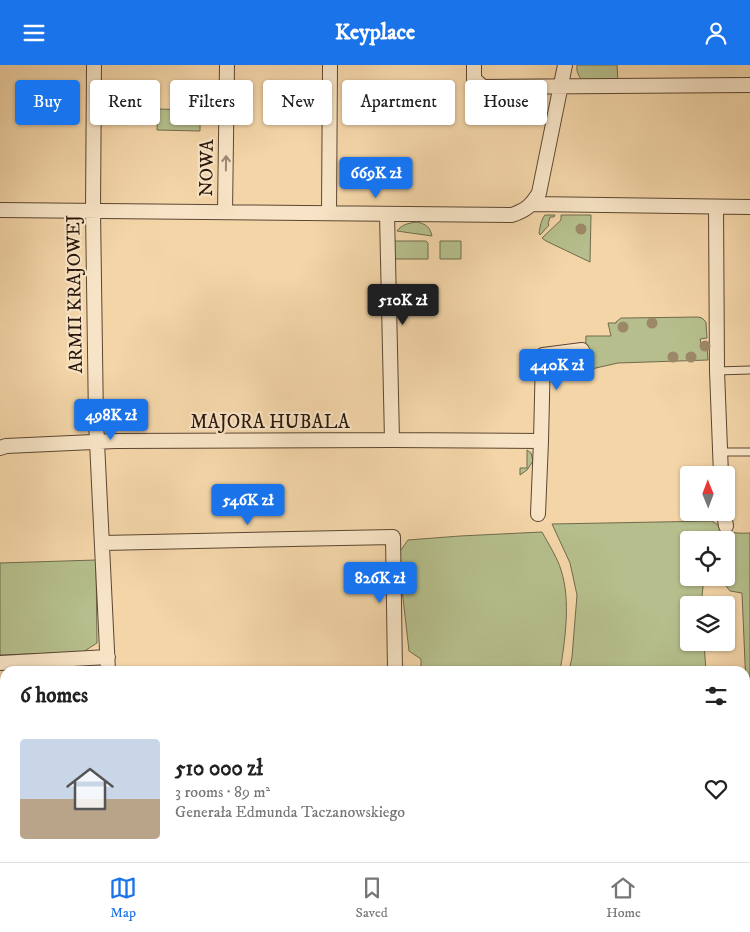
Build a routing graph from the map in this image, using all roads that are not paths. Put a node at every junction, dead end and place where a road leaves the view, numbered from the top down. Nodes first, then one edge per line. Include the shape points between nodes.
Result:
1 (94, 65) edge
2 (227, 65) edge
3 (330, 65) edge
4 (474, 65) edge
5 (565, 65) edge
6 (750, 85) edge
7 (561, 87) junction
8 (532, 204) junction
9 (716, 207) junction
10 (750, 207) edge
11 (0, 210) edge
12 (93, 211) junction
13 (225, 212) junction
14 (329, 213) junction
15 (387, 214) junction
16 (582, 350) dead end
17 (750, 370) edge
18 (717, 371) junction
19 (392, 440) junction
20 (96, 441) junction
21 (541, 441) junction
22 (0, 448) edge
23 (720, 452) junction
24 (750, 452) edge
25 (721, 466) edge
26 (538, 515) dead end
27 (102, 543) junction
28 (108, 657) junction
29 (0, 663) edge
30 (108, 666) edge
31 (395, 666) edge

1 - 12 street, ARMII KRAJOWEJ
13 -> 2 street, NOWA
3 - 14 street
4 - 7 street via 474,79 484,87
5 - 7 street
6 - 7 street
7 - 8 street via 539,193
8 - 9 street
8 - 15 street via 512,215
9 - 10 street
9 - 18 street
11 - 12 street
12 - 13 street
12 - 20 street, ARMII KRAJOWEJ
13 - 14 street
14 - 15 street
15 - 19 street
16 - 21 street via 543,355
17 - 18 lane
18 - 23 street
19 - 20 street, MAJORA HUBALA
19 - 21 street, MAJORA HUBALA
20 - 22 street, MAJORA HUBALA
20 - 27 street, ARMII KRAJOWEJ
21 - 26 street
23 - 24 lane
23 - 25 street
27 - 28 street, ARMII KRAJOWEJ
27 - 31 street via 394,537
28 - 29 street
28 - 30 street, ARMII KRAJOWEJ

